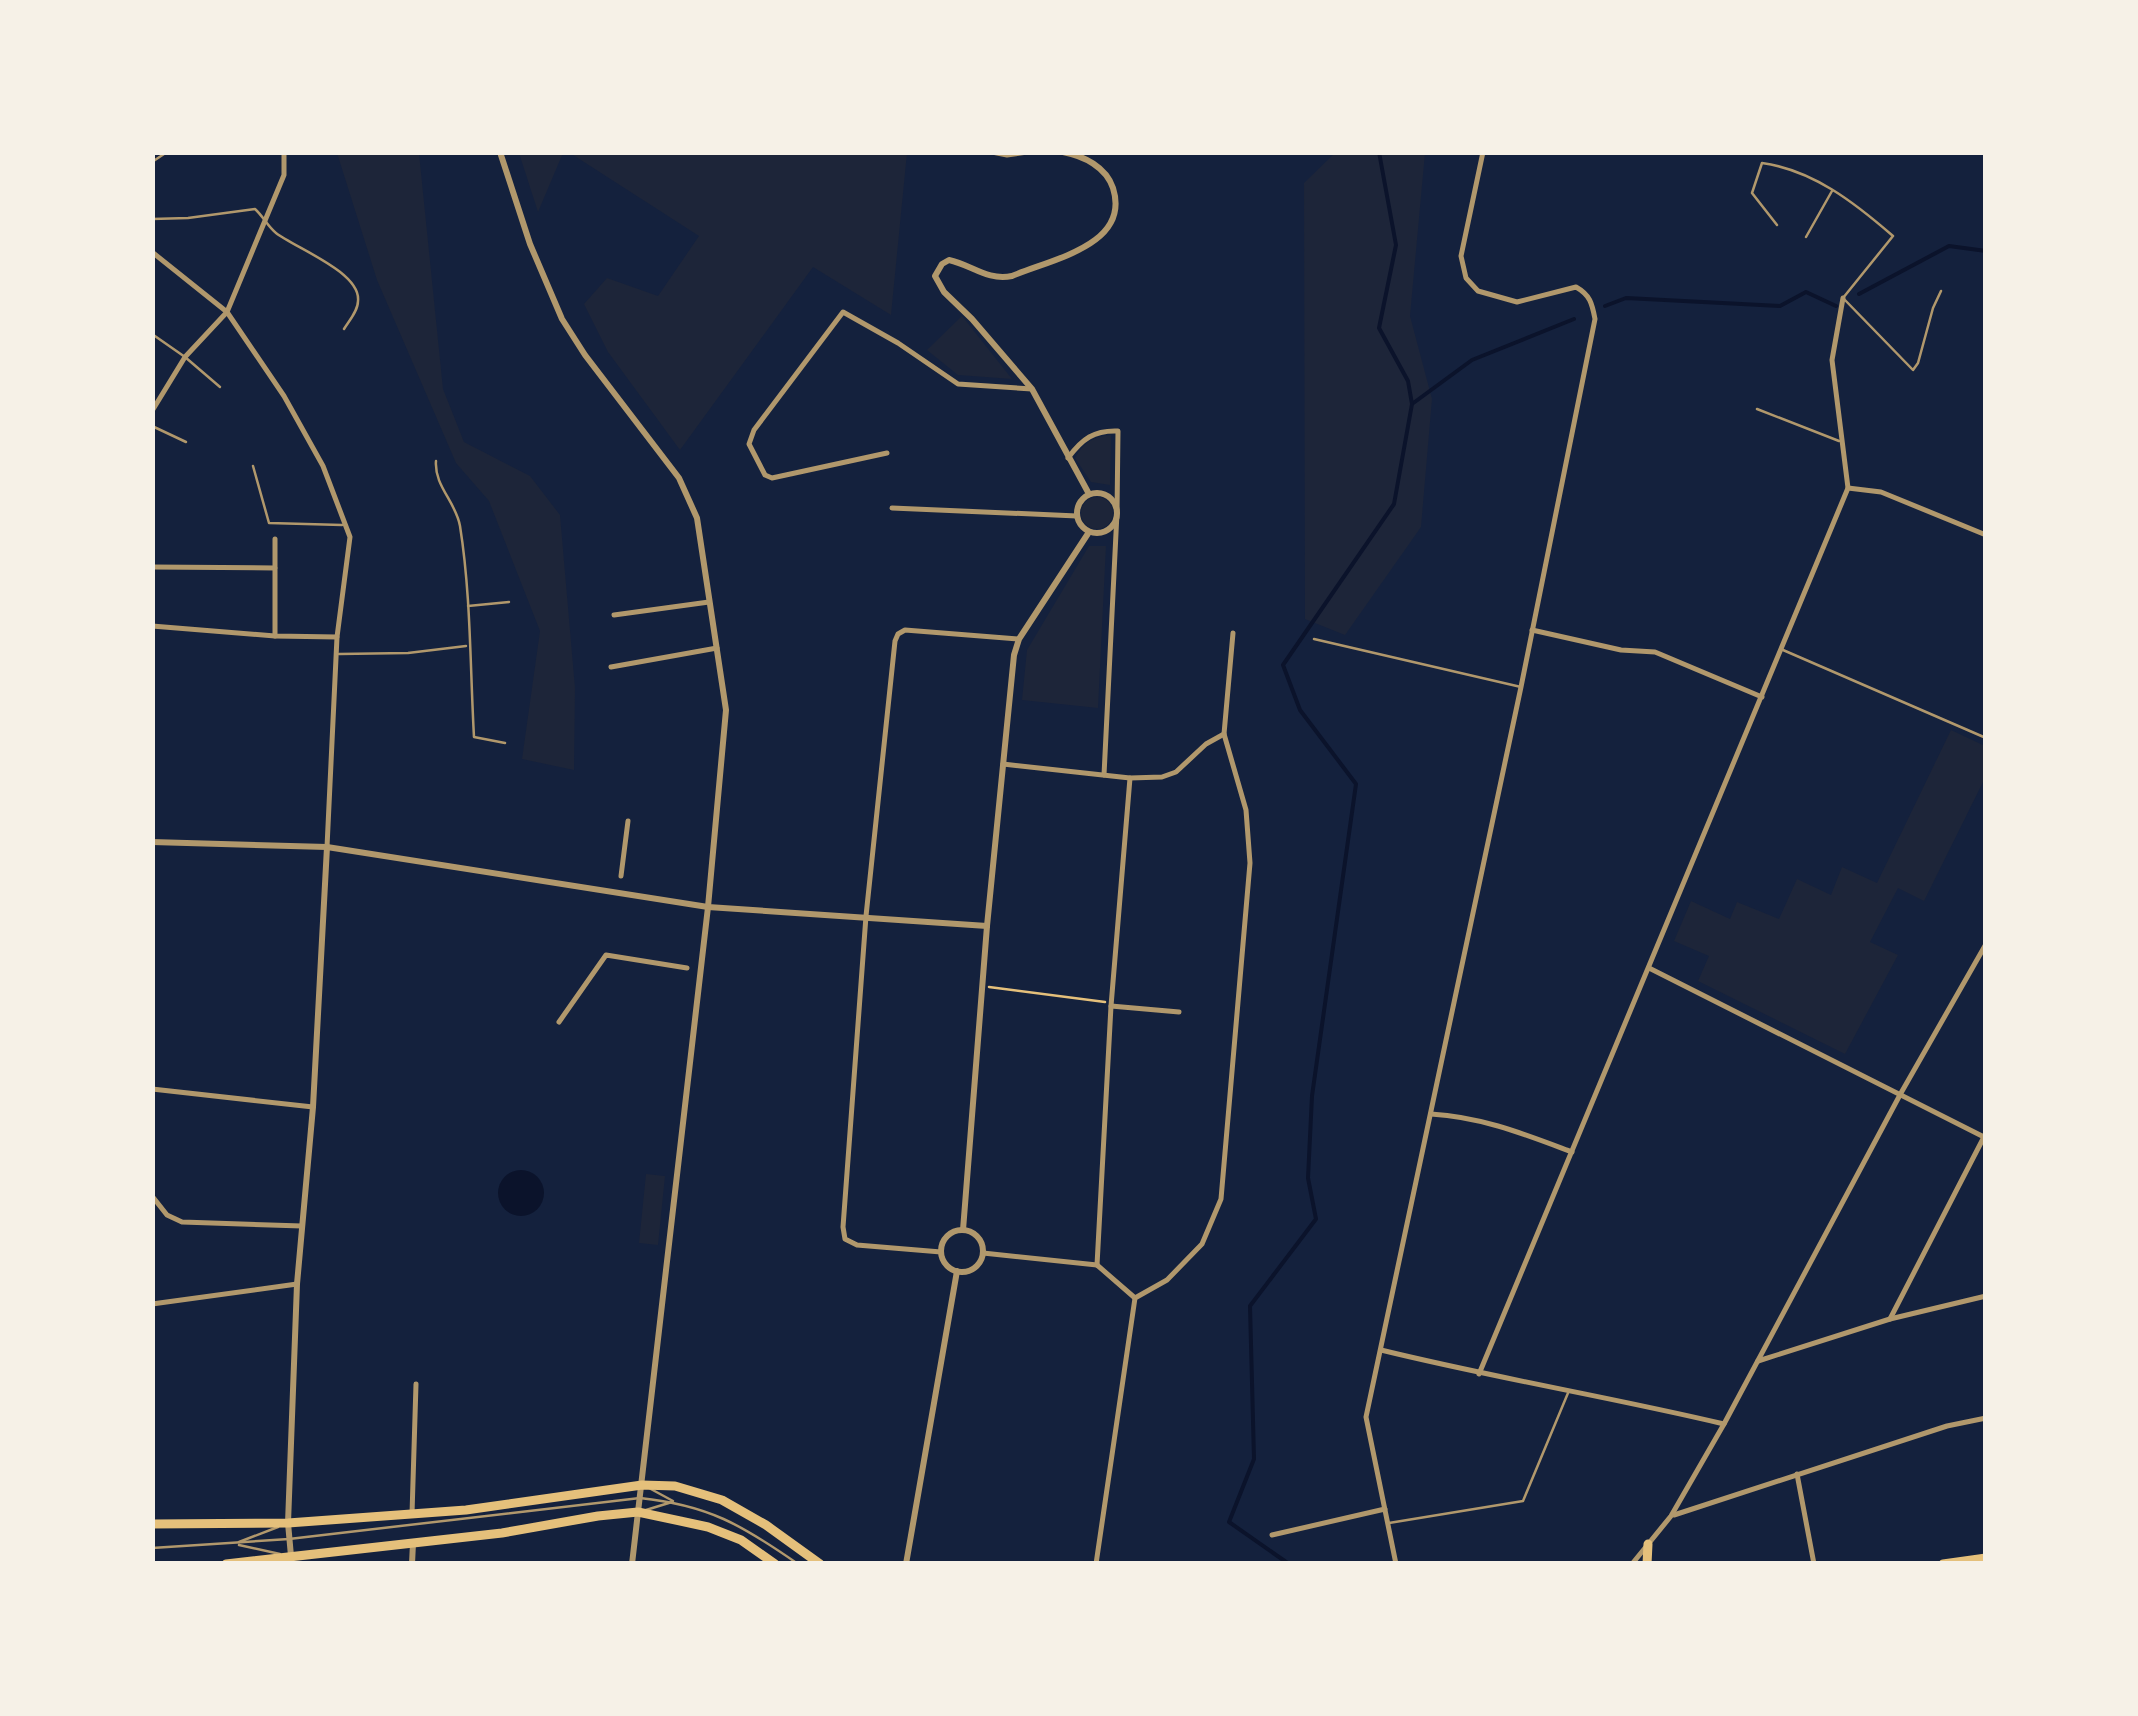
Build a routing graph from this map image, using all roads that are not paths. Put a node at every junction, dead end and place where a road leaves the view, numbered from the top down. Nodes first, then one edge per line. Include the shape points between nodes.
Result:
1 (167, 152) edge
2 (284, 152) edge
3 (500, 152) edge
4 (992, 152) edge
5 (1027, 152) edge
6 (1063, 152) edge
7 (1483, 152) edge
8 (152, 162) edge
9 (1832, 190) junction
10 (265, 218) junction
11 (152, 219) edge
12 (1777, 225) dead end
13 (1806, 237) dead end
14 (152, 252) edge
15 (1941, 291) dead end
16 (1843, 298) junction
17 (227, 312) junction
18 (344, 329) dead end
19 (152, 334) edge
20 (185, 357) junction
21 (220, 388) dead end
22 (1032, 388) junction
23 (1757, 409) dead end
24 (152, 411) edge
25 (152, 426) edge
26 (186, 442) dead end
27 (1841, 442) junction
28 (887, 453) dead end
29 (1068, 458) junction
30 (436, 461) dead end
31 (253, 466) dead end
32 (1848, 488) junction
33 (1088, 494) junction
34 (892, 508) dead end
35 (1118, 513) junction
36 (1076, 516) junction
37 (344, 525) junction
38 (1088, 532) junction
39 (1986, 535) edge
40 (275, 539) dead end
41 (152, 566) edge
42 (275, 568) junction
43 (510, 602) dead end
44 (712, 602) junction
45 (468, 606) junction
46 (614, 615) dead end
47 (152, 626) edge
48 (1532, 630) junction
49 (1232, 632) dead end
50 (274, 636) junction
51 (337, 637) junction
52 (1020, 639) junction
53 (1314, 639) dead end
54 (468, 646) junction
55 (719, 648) junction
56 (1782, 649) junction
57 (338, 654) junction
58 (611, 666) dead end
59 (1521, 687) junction
60 (1762, 697) junction
61 (1224, 734) junction
62 (1986, 738) edge
63 (505, 743) dead end
64 (1003, 764) junction
65 (1104, 775) junction
66 (1130, 778) junction
67 (628, 821) dead end
68 (152, 842) edge
69 (328, 847) junction
70 (622, 876) dead end
71 (708, 906) junction
72 (866, 916) junction
73 (987, 926) junction
74 (1986, 944) edge
75 (687, 968) dead end
76 (1650, 968) junction
77 (1111, 1004) junction
78 (1179, 1012) dead end
79 (558, 1022) dead end
80 (152, 1088) edge
81 (1901, 1093) junction
82 (313, 1107) junction
83 (1431, 1114) junction
84 (1985, 1136) edge
85 (1572, 1152) junction
86 (152, 1196) edge
87 (302, 1226) junction
88 (963, 1230) junction
89 (941, 1252) junction
90 (983, 1253) junction
91 (1097, 1265) junction
92 (957, 1271) junction
93 (296, 1284) junction
94 (1986, 1296) edge
95 (1135, 1298) junction
96 (152, 1304) edge
97 (1890, 1319) junction
98 (1381, 1350) junction
99 (1758, 1362) junction
100 (1480, 1374) junction
101 (416, 1384) dead end
102 (1569, 1390) junction
103 (1986, 1418) edge
104 (1724, 1424) junction
105 (1798, 1474) junction
106 (642, 1484) junction
107 (640, 1498) junction
108 (674, 1502) junction
109 (1385, 1509) junction
110 (638, 1512) junction
111 (412, 1514) junction
112 (1671, 1516) junction
113 (288, 1523) junction
114 (1388, 1523) junction
115 (152, 1524) edge
116 (1272, 1535) dead end
117 (290, 1539) junction
118 (413, 1541) junction
119 (232, 1544) junction
120 (1648, 1544) junction
121 (152, 1548) edge
122 (291, 1556) junction
123 (1986, 1558) edge
124 (1633, 1562) edge
125 (226, 1564) edge
126 (412, 1564) edge
127 (632, 1564) edge
128 (774, 1564) edge
129 (798, 1564) edge
130 (820, 1564) edge
131 (906, 1564) edge
132 (1096, 1564) edge
133 (1396, 1564) edge
134 (1646, 1564) edge
135 (1814, 1564) edge
136 (1944, 1564) edge

1 - 8 lane
2 - 10 street via 284,174
3 - 44 street via 562,319 685,492 697,518
4 - 5 street
6 - 22 street via 1102,169 1112,184 1114,220 1102,238 1012,276 987,276 949,260 935,276
7 - 48 street via 1461,256 1466,278 1478,291 1517,302 1576,286 1592,302 1595,319
9 - 12 lane via 1789,167 1762,163 1752,194
9 - 13 lane
9 - 16 lane via 1893,236
10 - 11 lane via 256,209
10 - 17 street
10 - 18 lane via 273,231 350,282 358,305
14 - 17 street
15 - 16 lane via 1913,370
16 - 27 street via 1832,360
17 - 20 street
17 - 37 street via 324,466
19 - 20 lane
20 - 21 lane
20 - 24 street
22 - 28 street via 958,384 843,312 748,444 764,476 772,478
22 - 29 street
23 - 27 lane
25 - 26 lane
27 - 32 street
29 - 33 street
29 - 35 street via 1090,435 1118,430
30 - 45 lane via 435,475 460,520
31 - 37 lane via 269,523
32 - 39 street via 1881,492
32 - 56 street
33 - 35 street via 1108,496
33 - 36 street
34 - 36 street
35 - 38 street via 1108,530
35 - 65 street
36 - 38 street
37 - 51 street via 350,537
38 - 52 street
40 - 42 street
41 - 42 street
42 - 50 street
43 - 45 lane
44 - 46 street
44 - 55 street
45 - 54 lane
47 - 50 street
48 - 59 street
48 - 60 street via 1655,652
49 - 61 street
50 - 51 street
51 - 57 street
52 - 64 street
52 - 72 street via 898,634
53 - 59 lane
54 - 57 lane
54 - 63 lane via 474,737
55 - 58 street
55 - 71 street via 726,710
56 - 60 street
56 - 62 lane
57 - 69 street
59 - 83 street
60 - 76 street
61 - 66 street via 1176,772
61 - 95 street via 1246,810 1250,863 1221,1199 1202,1244 1166,1280
64 - 65 street
64 - 73 street
65 - 66 street
66 - 77 street
67 - 70 street
68 - 69 street
69 - 71 street
69 - 82 street
71 - 72 street
71 - 106 street
72 - 73 street
72 - 89 street via 842,1227 845,1239 857,1246
73 - 88 street
74 - 81 street
75 - 79 street via 606,955
76 - 81 street
76 - 85 street
77 - 78 street
77 - 91 street
80 - 82 street
81 - 84 street
81 - 99 street
82 - 87 street
83 - 85 street via 1494,1122
83 - 98 street
84 - 97 street
85 - 100 street
86 - 87 street via 166,1216 182,1222
87 - 93 street
88 - 89 street via 952,1232
88 - 90 street via 981,1242
89 - 92 street
90 - 91 street
90 - 92 street via 974,1268
91 - 95 street
92 - 131 street
93 - 96 street
93 - 113 street
94 - 97 street
95 - 132 street
97 - 99 street
98 - 100 street
98 - 109 street via 1366,1417
99 - 104 street
100 - 102 street
101 - 111 street
102 - 104 street
102 - 114 lane via 1523,1501
103 - 105 street
104 - 112 street
105 - 112 street
105 - 135 street
106 - 107 street
106 - 108 lane
106 - 111 main road
106 - 130 main road via 722,1500
107 - 108 lane
107 - 110 street
107 - 117 lane
108 - 110 lane
108 - 129 lane via 715,1513
109 - 114 street
109 - 116 street
110 - 118 main road
110 - 127 street
110 - 128 main road via 708,1527
111 - 113 main road
112 - 120 street
113 - 115 main road
113 - 117 street
113 - 119 lane
114 - 133 street
117 - 119 lane
117 - 122 street
118 - 122 main road
118 - 126 street
119 - 121 lane
119 - 122 lane
120 - 124 street
120 - 134 main road
122 - 125 main road
123 - 136 main road

